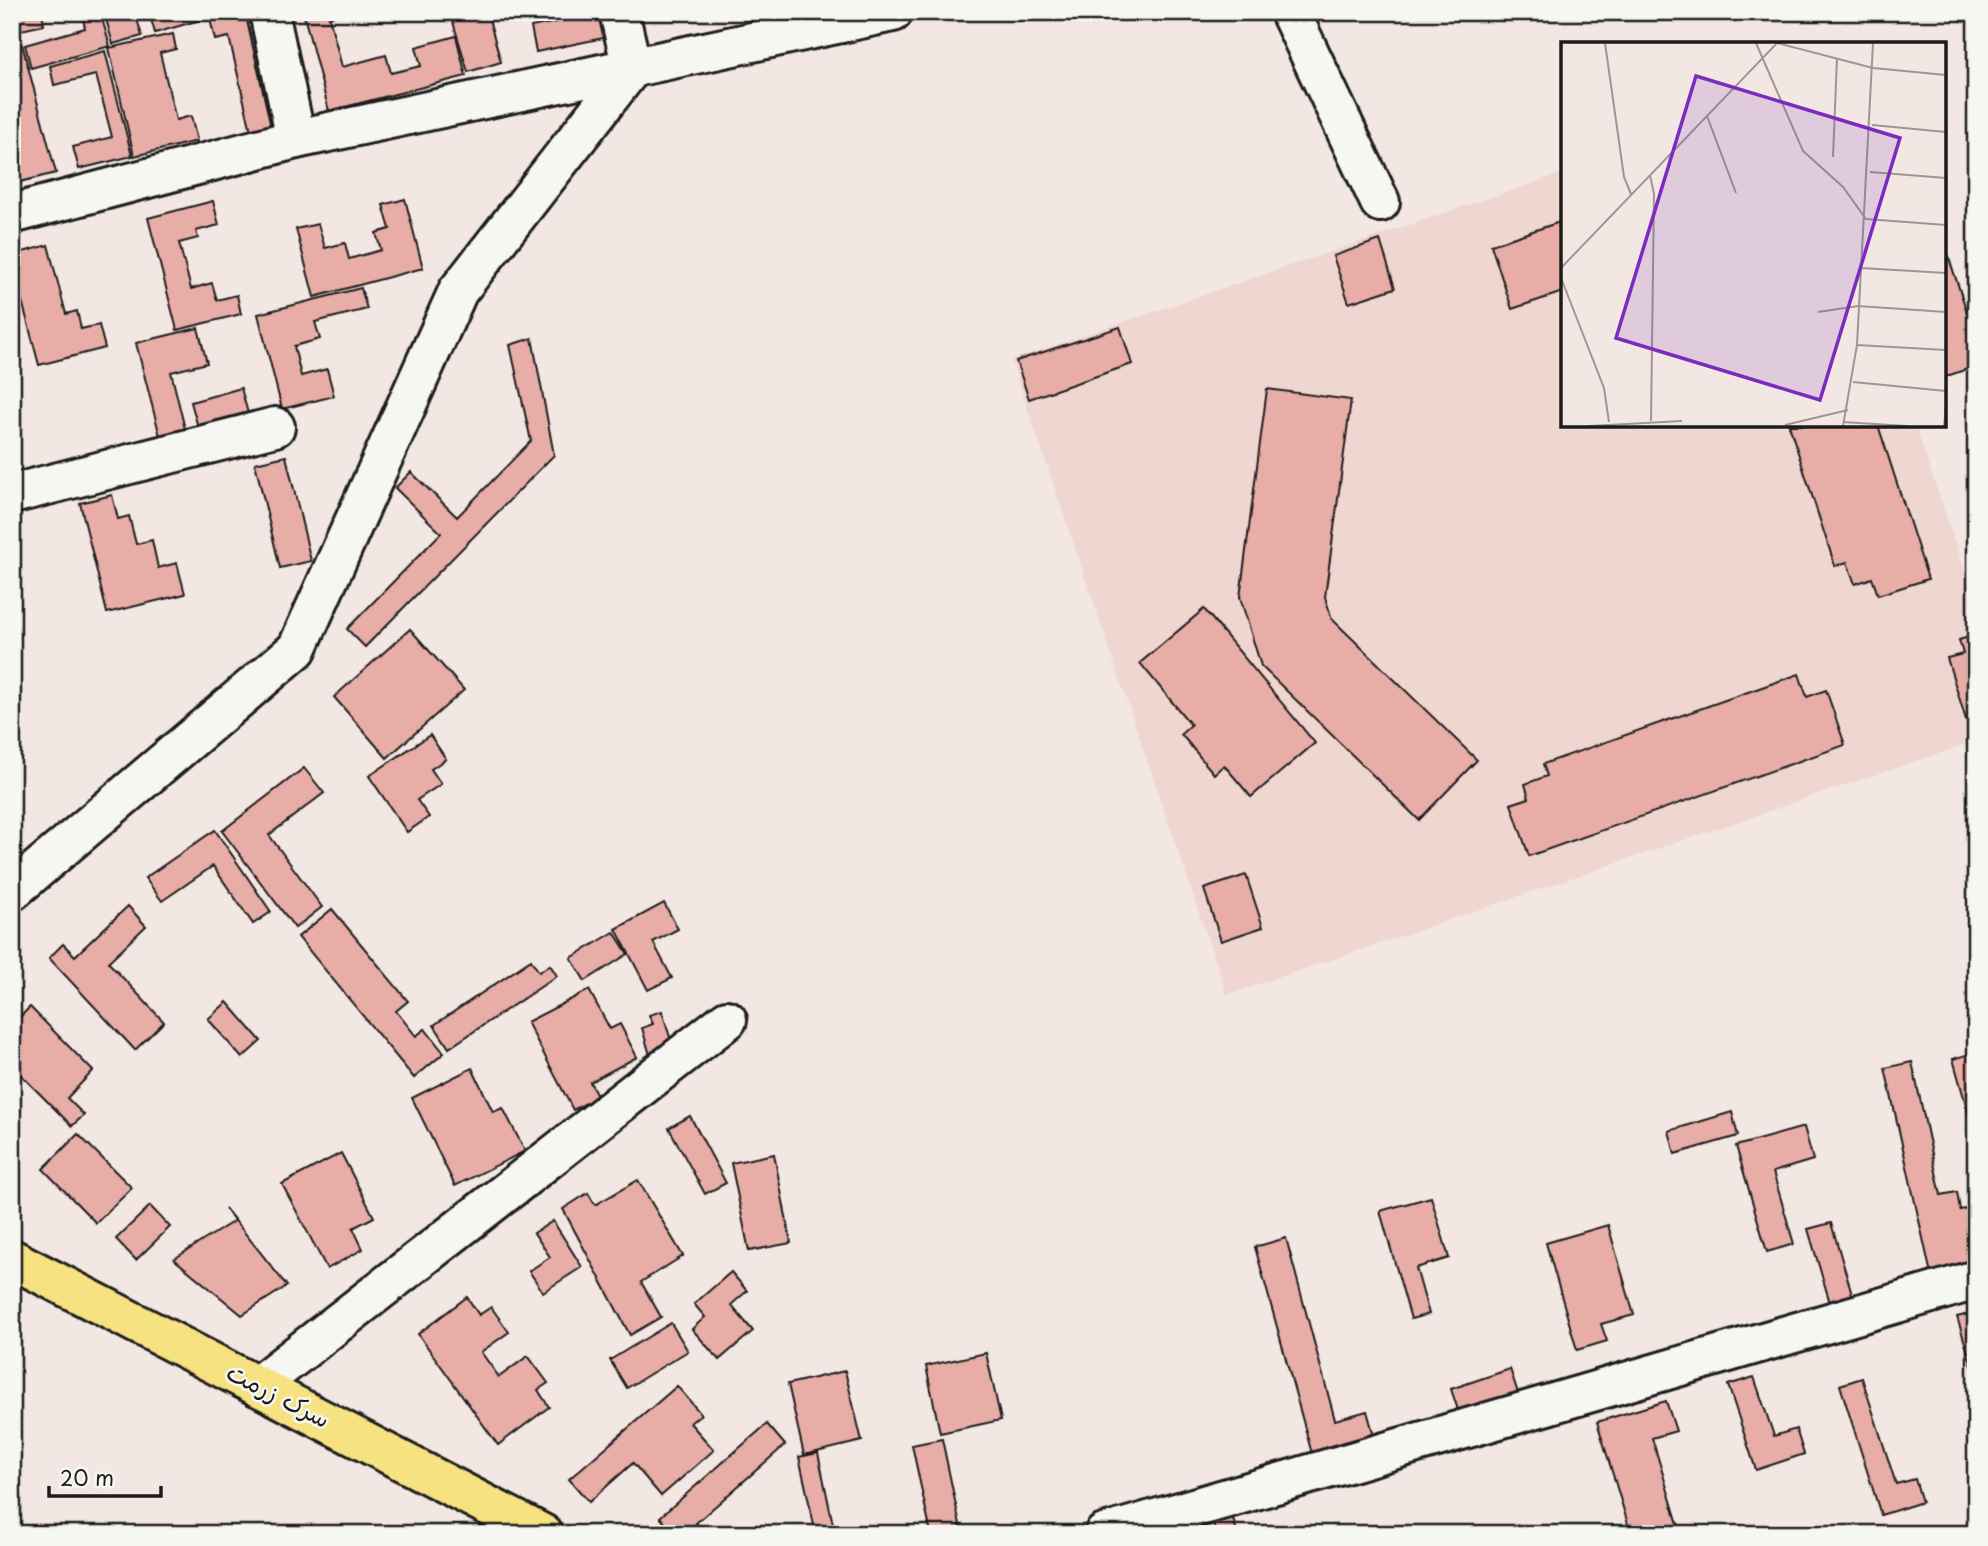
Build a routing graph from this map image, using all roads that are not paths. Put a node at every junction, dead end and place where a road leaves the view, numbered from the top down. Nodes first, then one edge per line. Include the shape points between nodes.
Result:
1 (269, 12) edge
2 (619, 12) edge
3 (893, 12) edge
4 (1290, 12) edge
5 (632, 68) junction
6 (296, 139) junction
7 (1380, 202) dead end
8 (12, 214) edge
9 (275, 427) dead end
10 (12, 494) edge
11 (12, 891) edge
12 (727, 1020) dead end
13 (12, 1259) edge
14 (1976, 1280) edge
15 (257, 1386) junction
16 (543, 1534) edge
17 (1104, 1534) edge

1 - 6 street
2 - 5 street
3 - 5 street
4 - 7 street
5 - 6 street
5 - 11 street via 458,291 297,649
6 - 8 street
9 - 10 street
12 - 15 street
13 - 15 highway, سرک زرمت
14 - 17 street
15 - 16 highway, سرک زرمت

